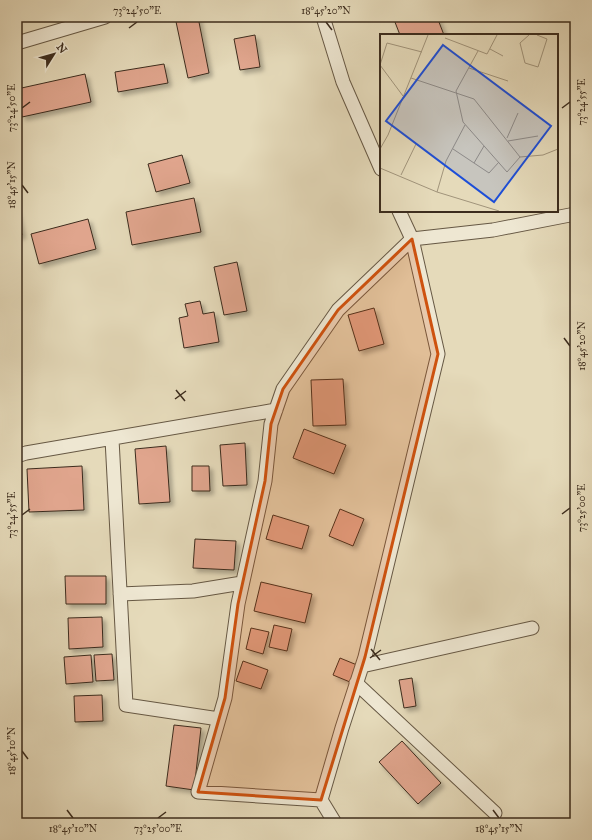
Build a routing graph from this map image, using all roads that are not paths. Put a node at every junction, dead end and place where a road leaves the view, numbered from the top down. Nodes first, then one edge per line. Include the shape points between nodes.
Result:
1 (105, 17) edge
2 (323, 17) edge
3 (17, 43) edge
4 (380, 167) edge
5 (400, 212) edge
6 (575, 214) edge
7 (412, 239) junction
8 (276, 410) junction
9 (112, 439) junction
10 (17, 456) edge
11 (242, 583) junction
12 (120, 594) junction
13 (532, 628) dead end
14 (362, 666) junction
15 (356, 683) junction
16 (219, 719) junction
17 (321, 800) junction
18 (495, 813) dead end
19 (335, 823) edge

1 - 3 street
2 - 4 street via 343,82
5 - 7 street
6 - 7 street via 493,230
7 - 8 street via 338,310 283,389
7 - 14 street via 438,354
8 - 9 street
8 - 11 street via 271,424 265,481
9 - 10 street
9 - 12 street
11 - 12 street via 193,591
11 - 16 street via 225,698
12 - 16 street via 126,705
13 - 14 street
14 - 15 street
15 - 17 street
15 - 18 street
16 - 17 street via 198,792
17 - 19 street

